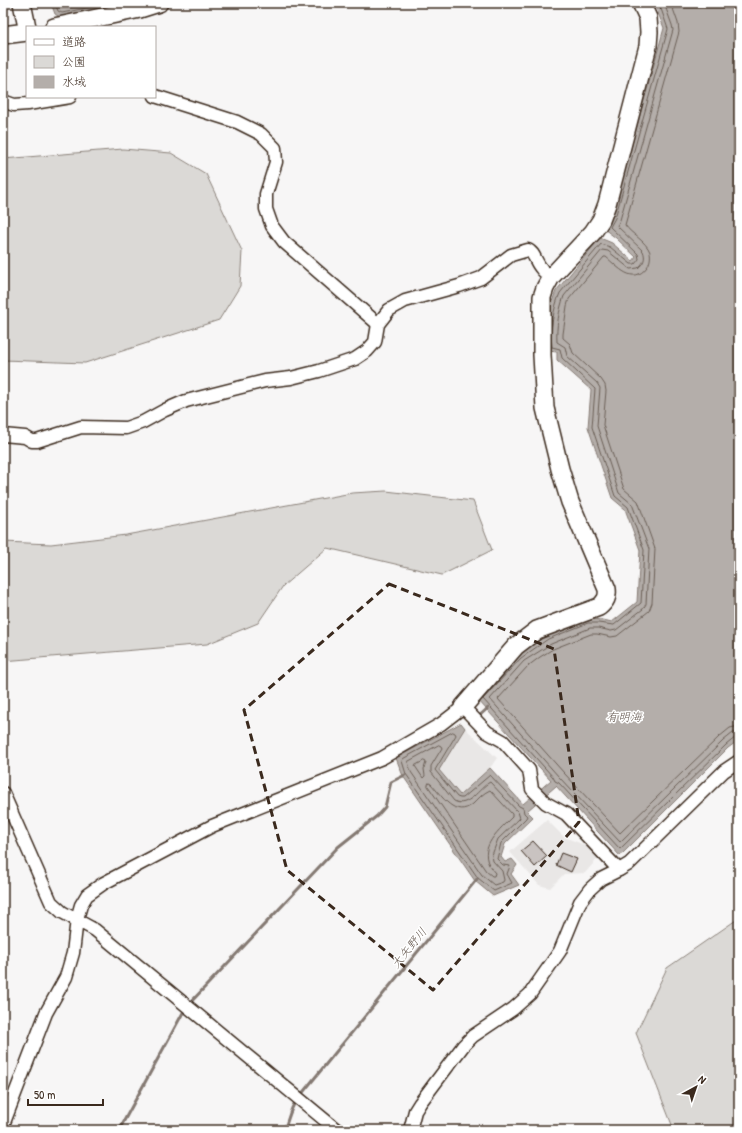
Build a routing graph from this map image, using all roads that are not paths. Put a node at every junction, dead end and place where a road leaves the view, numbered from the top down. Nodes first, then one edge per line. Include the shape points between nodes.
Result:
1 (22, 3) edge
2 (159, 3) edge
3 (641, 3) edge
4 (27, 26) edge
5 (59, 26) edge
6 (26, 32) edge
7 (3, 35) edge
8 (156, 96) edge
9 (64, 98) edge
10 (3, 101) edge
11 (551, 277) junction
12 (378, 324) junction
13 (3, 435) edge
14 (463, 707) junction
15 (739, 761) edge
16 (3, 793) edge
17 (619, 870) junction
18 (77, 919) junction
19 (5, 1112) edge
20 (3, 1125) edge
21 (337, 1130) edge
22 (410, 1130) edge

1 - 4 street
2 - 5 street
3 - 11 street via 648,18 648,46 607,204 593,232
6 - 7 street
8 - 12 street via 237,122 261,134 275,148 276,162 266,194 266,209 272,226 284,242
9 - 10 street via 14,105
11 - 12 street via 539,267 528,250 511,255 481,278 405,301 389,310
11 - 14 street via 542,297 545,408 570,502 607,589 607,598 599,607 537,630 516,646
12 - 13 street via 375,342 367,351 355,359 319,372 265,381 186,401 126,428 81,427 37,441
14 - 17 street via 486,732 502,741 529,770 532,789 546,803 566,814
14 - 18 street via 441,724 382,758 212,826 104,883 87,895
15 - 17 street via 724,771 629,864
16 - 18 street via 51,902 62,912
17 - 22 street via 601,879 586,893 560,951 530,994 463,1046 420,1103
18 - 19 street via 73,953 66,977 46,1013
18 - 21 street via 95,930
19 - 20 street

